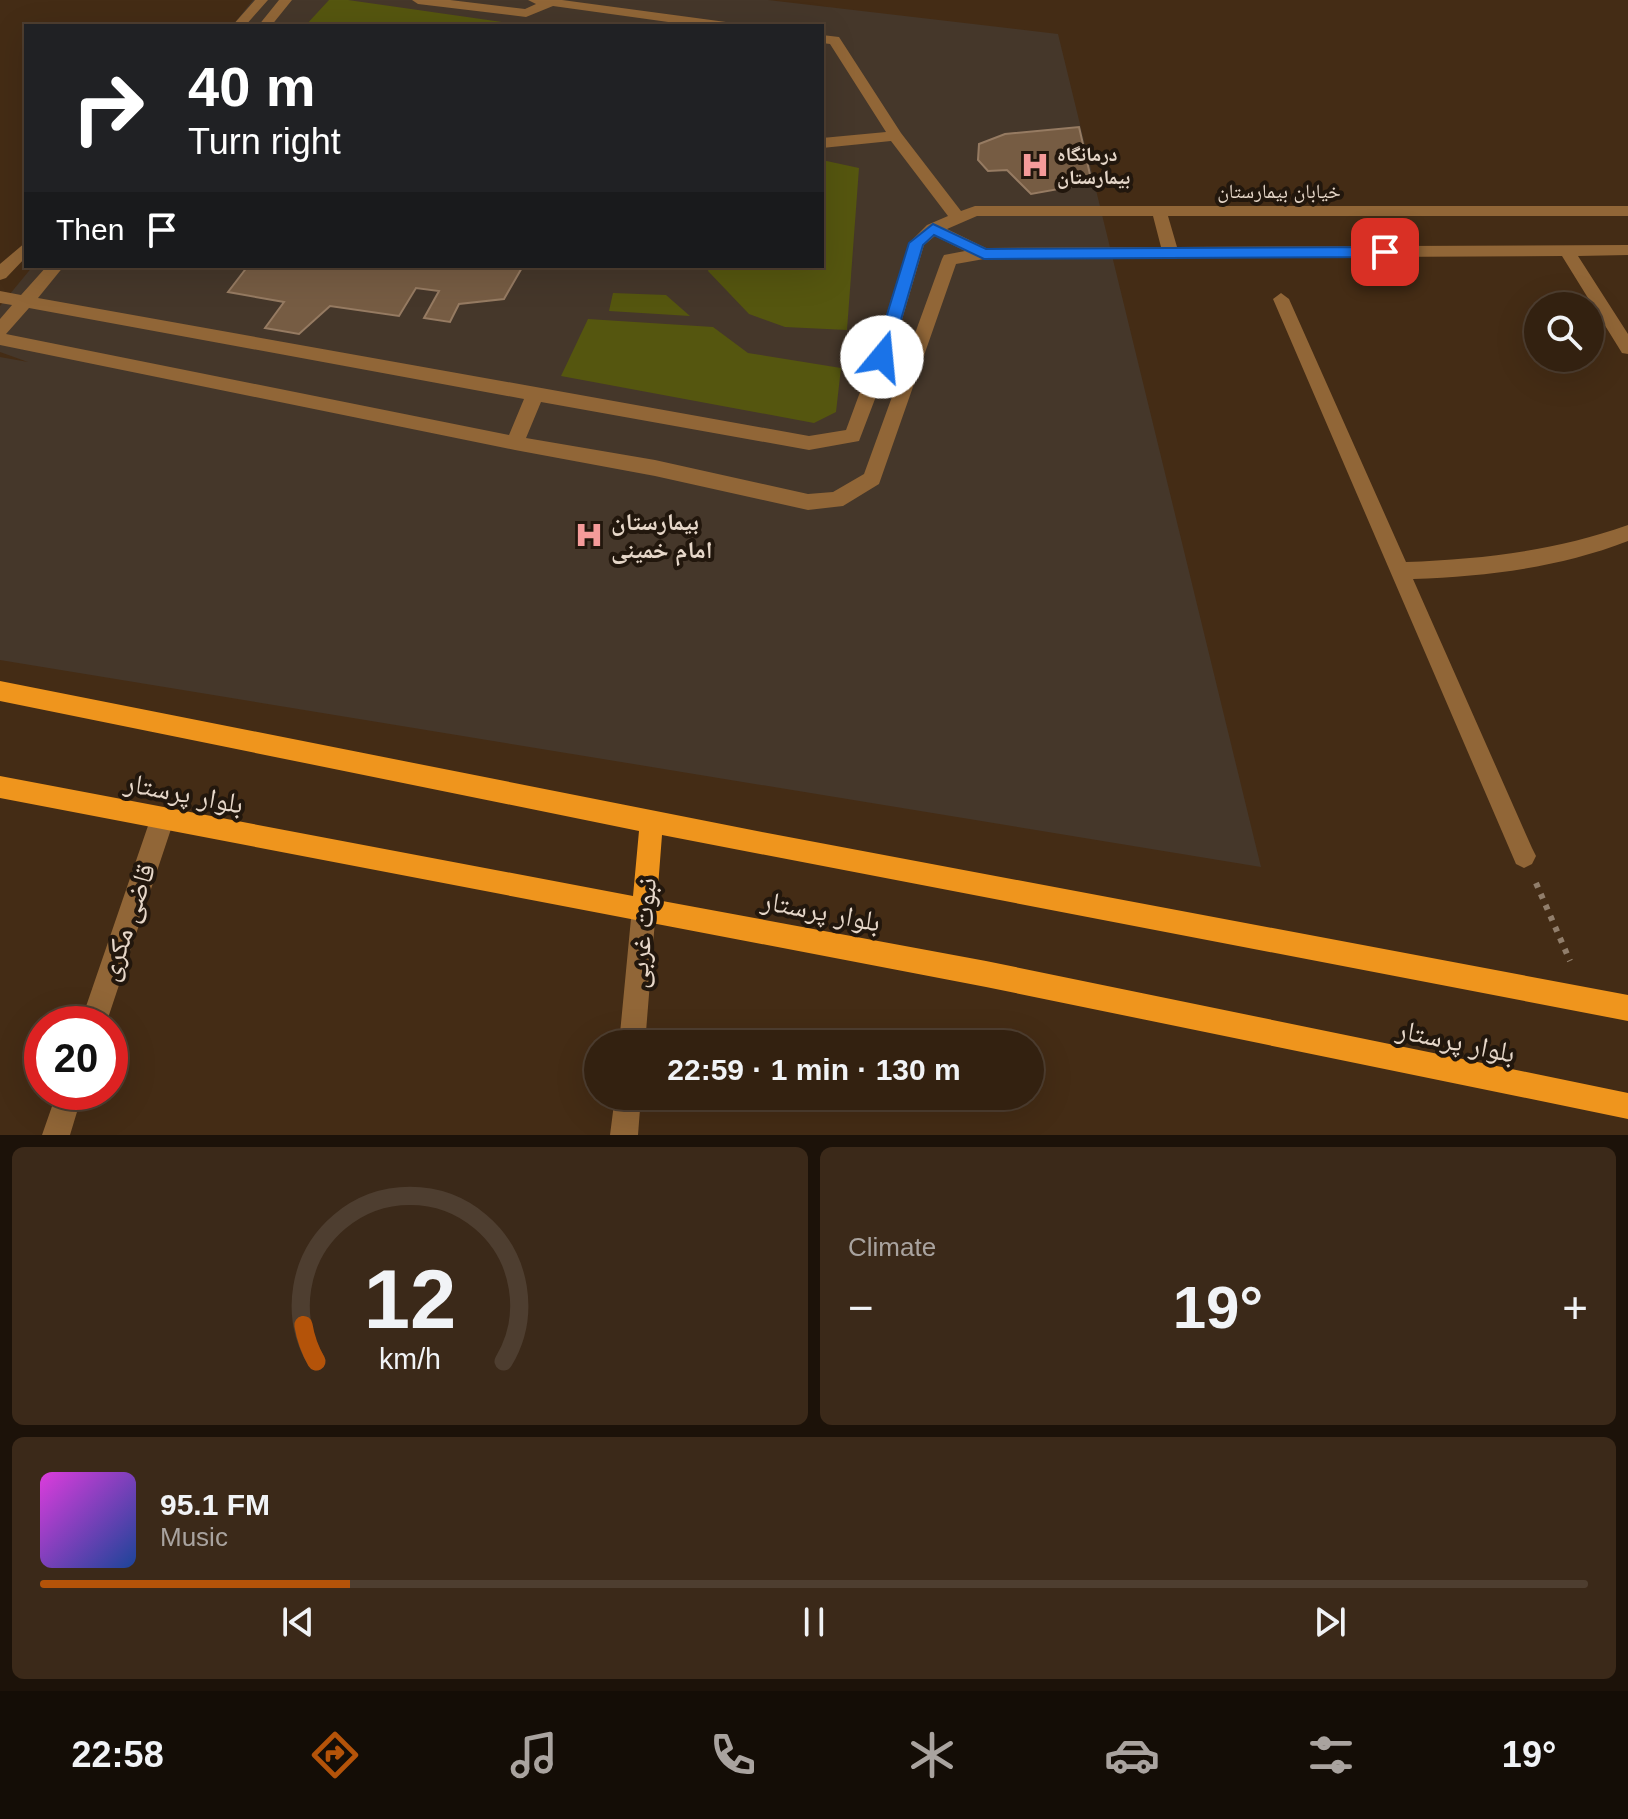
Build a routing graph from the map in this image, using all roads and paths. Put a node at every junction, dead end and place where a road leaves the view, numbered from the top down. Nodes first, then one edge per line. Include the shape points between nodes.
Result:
1 (262, 0) edge
2 (286, 0) edge
3 (418, 0) edge
4 (534, 0) edge
5 (550, 3) junction
6 (240, 24) edge
7 (266, 24) edge
8 (711, 24) edge
9 (824, 39) edge
10 (895, 136) junction
11 (824, 143) edge
12 (1159, 211) junction
13 (1628, 211) edge
14 (958, 218) junction
15 (933, 229) junction
16 (24, 249) edge
17 (1566, 250) junction
18 (1628, 250) edge
19 (1171, 253) junction
20 (984, 254) junction
21 (54, 268) edge
22 (0, 274) edge
23 (0, 297) edge
24 (1281, 299) dead end
25 (26, 302) junction
26 (0, 330) edge
27 (0, 339) edge
28 (1628, 348) edge
29 (535, 394) junction
30 (515, 443) junction
31 (1628, 533) edge
32 (1399, 571) junction
33 (0, 691) edge
34 (0, 787) edge
35 (162, 820) junction
36 (651, 822) junction
37 (1524, 856) joint
38 (644, 908) junction
39 (1588, 1000) junction
40 (99, 1006) edge
41 (1628, 1008) edge
42 (633, 1030) edge
43 (1628, 1106) edge
44 (64, 1110) edge
45 (627, 1110) edge
46 (56, 1135) edge
47 (624, 1135) edge

1 - 6 street
2 - 7 street
3 - 5 street via 526,13
4 - 5 street
5 - 8 street
9 - 10 street via 834,40
10 - 11 street
10 - 14 street
12 - 13 street, خیابان بیمارستان
12 - 14 street, خیابان بیمارستان via 975,211
12 - 19 street
14 - 15 street, خیابان بیمارستان
15 - 20 street
15 - 29 street via 917,243 853,436 809,443
16 - 22 street
17 - 18 street
17 - 19 street
17 - 28 street
19 - 20 street
20 - 30 street via 950,259 872,479 836,500 808,502
21 - 25 street
23 - 25 street
24 - 32 street
25 - 26 street
25 - 29 street
27 - 30 street
29 - 30 street
31 - 32 street via 1583,552 1505,568
32 - 37 street
33 - 36 main road
34 - 35 main road, بلوار پرستار
35 - 38 main road, بلوار پرستار
35 - 40 street, قاضی مکری
36 - 38 main road, نبوت غربی
36 - 39 main road
37 - 39 path
38 - 42 street, نبوت غربی
38 - 43 main road, بلوار پرستار
39 - 41 main road
44 - 46 street
45 - 47 street

